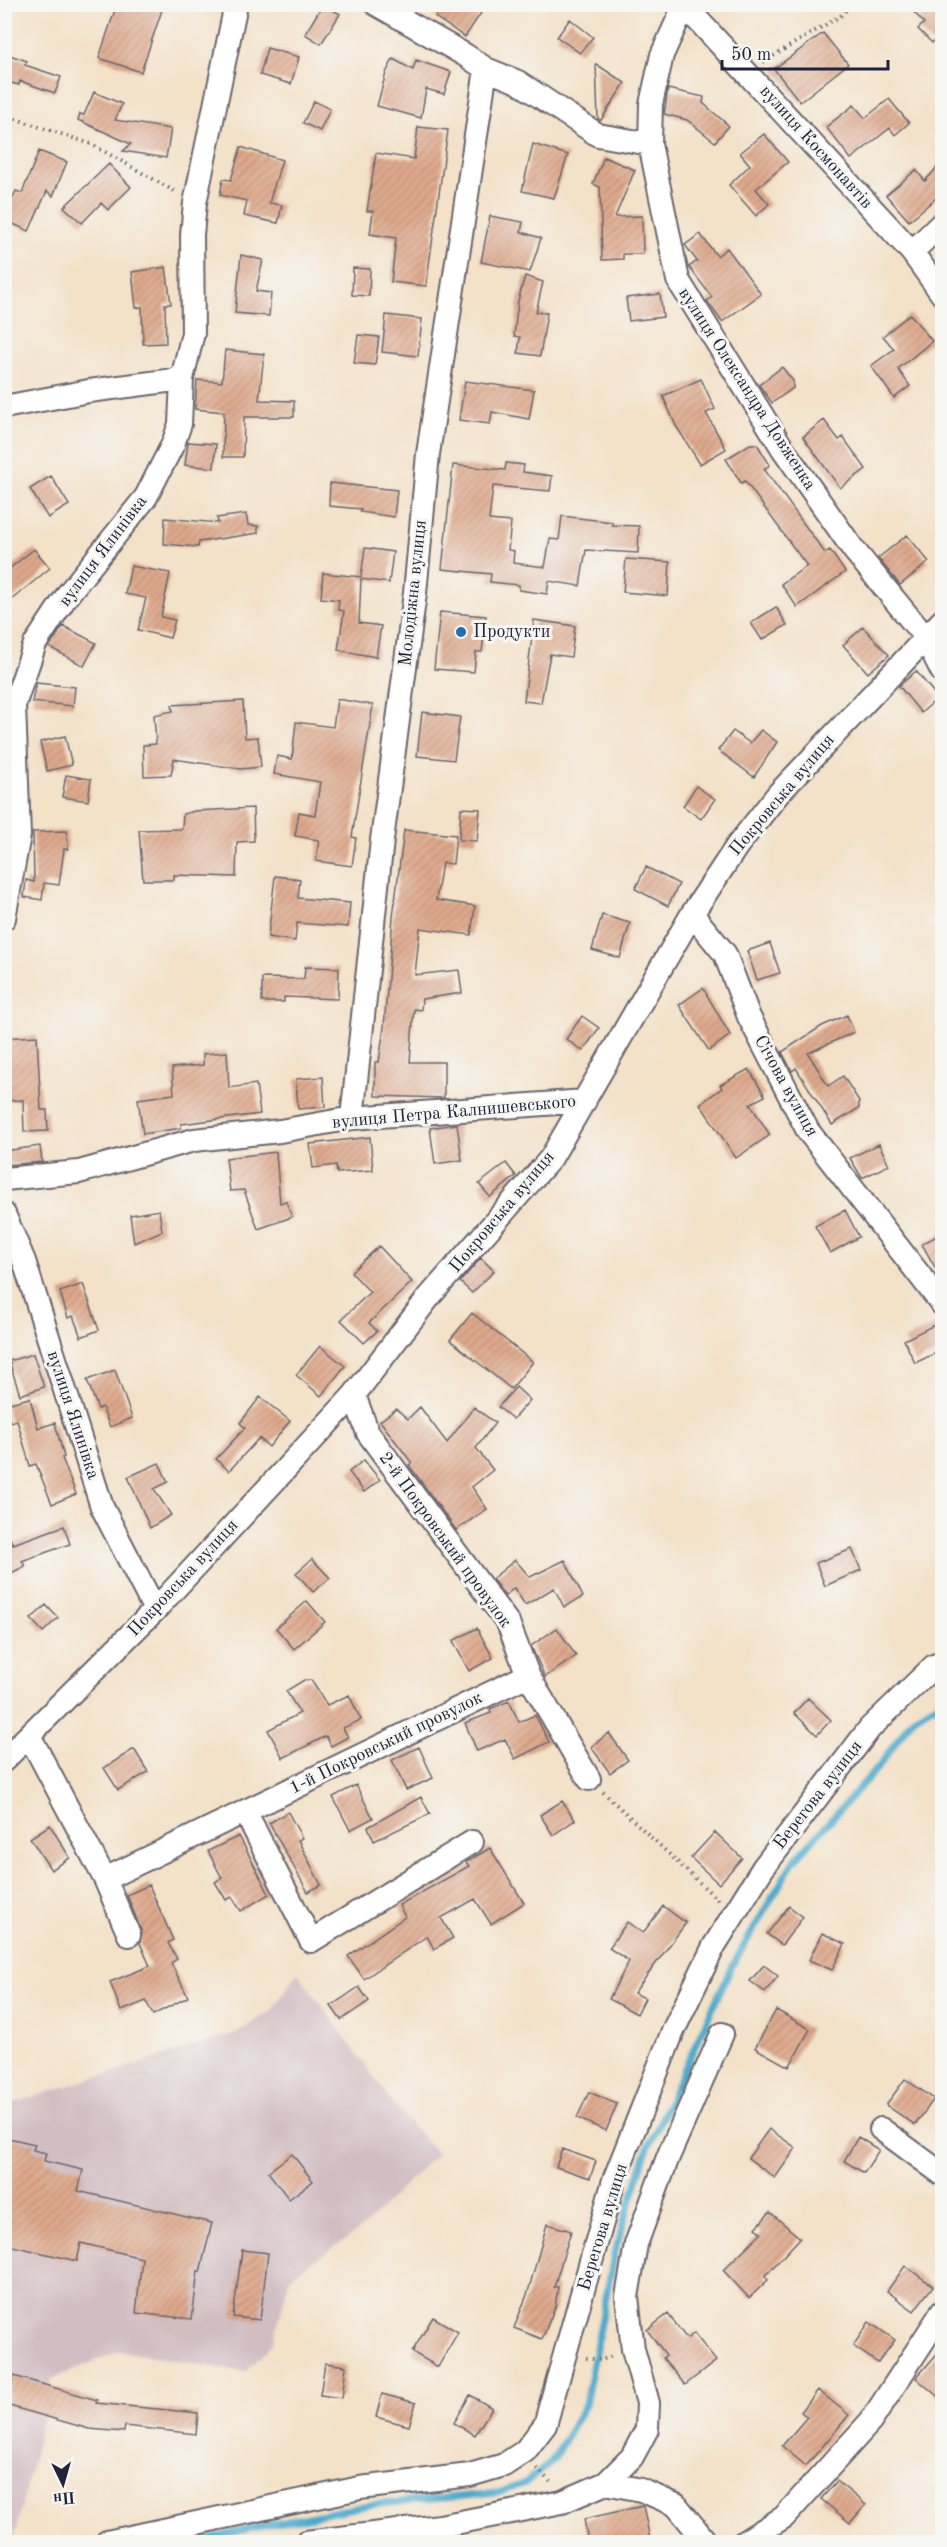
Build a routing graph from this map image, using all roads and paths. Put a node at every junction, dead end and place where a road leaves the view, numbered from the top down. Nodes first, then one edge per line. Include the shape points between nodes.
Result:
1 (236, 4) edge
2 (376, 4) edge
3 (851, 4) edge
4 (685, 5) edge
5 (486, 69) junction
6 (747, 72) junction
7 (4, 115) edge
8 (650, 144) junction
9 (195, 203) junction
10 (942, 223) edge
11 (912, 252) junction
12 (942, 294) edge
13 (182, 379) junction
14 (4, 407) edge
15 (942, 621) edge
16 (925, 637) junction
17 (942, 670) edge
18 (692, 914) junction
19 (4, 918) edge
20 (585, 1101) junction
21 (352, 1118) junction
22 (4, 1179) edge
23 (4, 1214) edge
24 (942, 1304) edge
25 (354, 1395) junction
26 (155, 1610) junction
27 (942, 1663) edge
28 (528, 1675) junction
29 (30, 1737) junction
30 (4, 1760) edge
31 (590, 1779) joint
32 (245, 1811) junction
33 (472, 1842) dead end
34 (105, 1880) junction
35 (734, 1914) junction
36 (129, 1935) dead end
37 (722, 2034) dead end
38 (880, 2130) dead end
39 (942, 2174) edge
40 (942, 2312) edge
41 (585, 2358) dead end
42 (601, 2360) dead end
43 (535, 2466) dead end
44 (547, 2478) dead end
45 (606, 2483) junction
46 (107, 2542) edge
47 (306, 2542) edge
48 (706, 2542) edge
49 (744, 2542) edge

1 - 9 street, вулиця Ялинівка
2 - 5 street
3 - 6 path via 842,15
4 - 6 street, вулиця Космонавтів
4 - 8 street, вулиця Олександра Довженка via 662,55 651,104
5 - 8 street via 518,82 598,135
5 - 21 street, Молодіжна вулиця via 428,454
6 - 11 street, вулиця Космонавтів
7 - 9 path via 91,144
8 - 16 street, вулиця Олександра Довженка via 678,280 789,458 853,549
9 - 13 street, вулиця Ялинівка via 193,333
10 - 11 street
11 - 12 street, вулиця Космонавтів
13 - 14 street
13 - 19 street, вулиця Ялинівка via 180,424 146,497 68,594 35,644 14,705 19,835
15 - 16 street, Покровська вулиця
16 - 17 street, вулиця Олександра Довженка
16 - 18 street, Покровська вулиця via 778,794 737,846
18 - 20 street, Покровська вулиця
18 - 24 street, Січова вулиця via 724,954 749,1017 808,1131
20 - 21 street, вулиця Петра Калнишевського
20 - 25 street, Покровська вулиця via 551,1158 429,1297
21 - 22 street, вулиця Петра Калнишевського via 194,1140 79,1172
23 - 26 street, вулиця Ялинівка via 24,1261 102,1507
25 - 26 street, Покровська вулиця
25 - 28 street, 2-й Покровський провулок via 368,1433 508,1623
26 - 29 street, Покровська вулиця
27 - 35 street, Берегова вулиця via 934,1666 870,1728 763,1868
28 - 31 street, 2-й Покровський провулок
28 - 32 street, 1-й Покровський провулок
29 - 30 street, Покровська вулиця
29 - 34 street
31 - 35 path
32 - 33 street via 311,1941
32 - 34 street, 1-й Покровський провулок
34 - 36 street
35 - 46 street, Берегова вулиця via 673,2031 614,2180 545,2425 525,2451 504,2465 470,2475 360,2488
37 - 45 street, Берегова вулиця via 668,2157 636,2244 627,2297 633,2349 648,2403 647,2429 632,2457
38 - 39 street
40 - 49 street via 871,2421 784,2517
41 - 42 path
43 - 44 path
45 - 47 street, Берегова вулиця via 562,2502 532,2509 440,2526
45 - 48 street via 641,2490 676,2505

